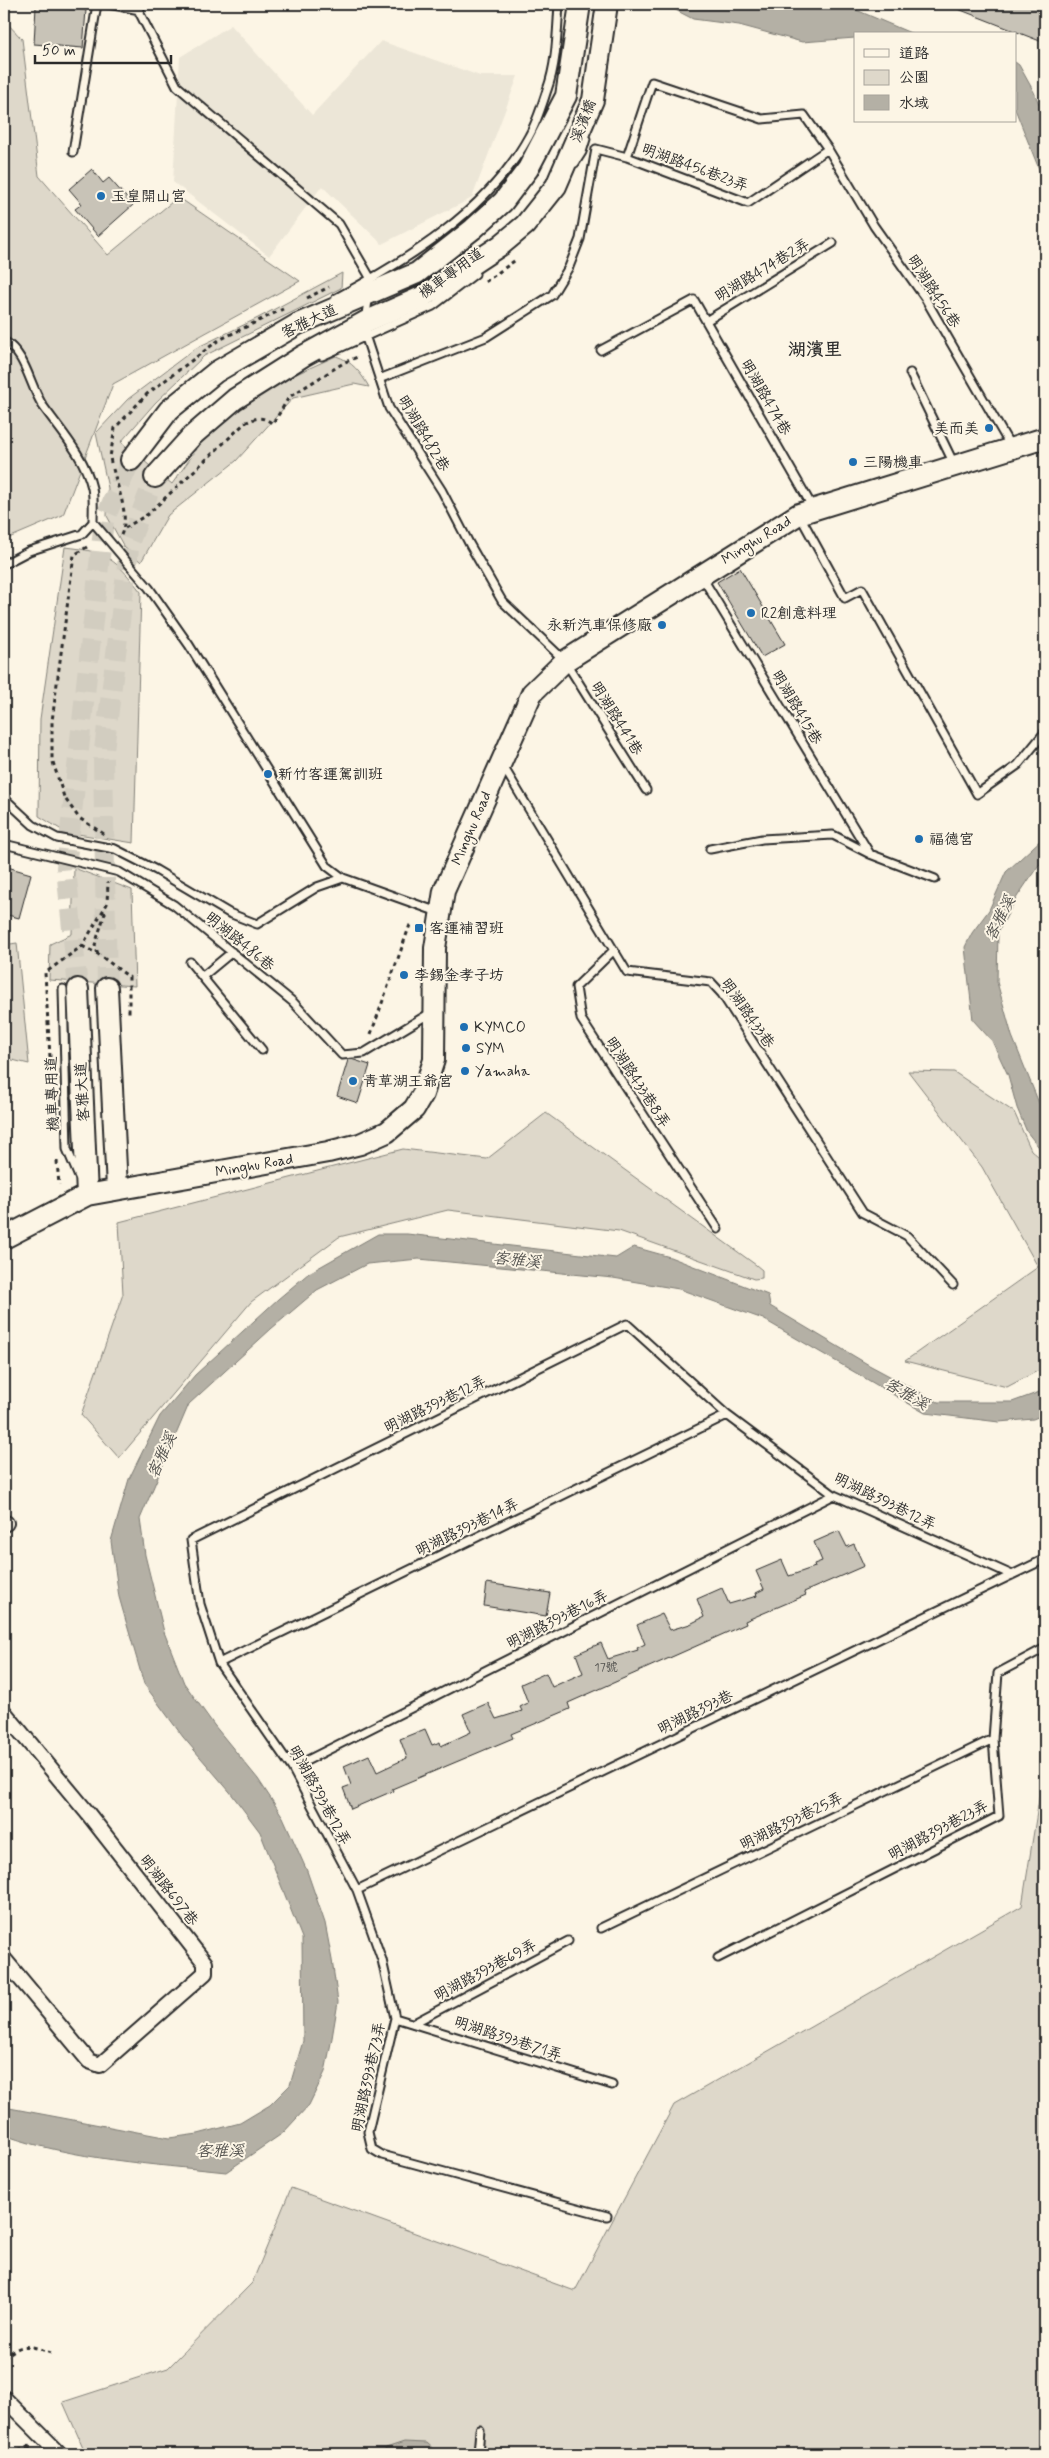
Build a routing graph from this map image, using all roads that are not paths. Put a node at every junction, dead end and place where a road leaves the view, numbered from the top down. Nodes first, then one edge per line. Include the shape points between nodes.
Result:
1 (97, 4) edge
2 (108, 4) edge
3 (559, 4) edge
4 (580, 4) edge
5 (609, 4) edge
6 (138, 7) edge
7 (828, 149) junction
8 (73, 152) dead end
9 (627, 157) junction
10 (503, 202) joint
11 (527, 227) junction
12 (833, 243) dead end
13 (486, 266) dead end
14 (478, 271) dead end
15 (370, 287) junction
16 (330, 301) dead end
17 (321, 305) dead end
18 (706, 320) junction
19 (365, 330) junction
20 (4, 341) edge
21 (246, 345) dead end
22 (601, 350) dead end
23 (910, 373) dead end
24 (379, 379) junction
25 (183, 388) dead end
26 (161, 406) dead end
27 (1045, 438) edge
28 (1013, 450) junction
29 (187, 454) dead end
30 (131, 460) tunnel mouth
31 (955, 467) junction
32 (155, 477) tunnel mouth
33 (806, 511) junction
34 (93, 522) junction
35 (4, 564) edge
36 (701, 575) junction
37 (565, 661) junction
38 (1045, 732) edge
39 (500, 761) junction
40 (646, 790) dead end
41 (4, 798) edge
42 (4, 844) edge
43 (710, 849) dead end
44 (870, 854) junction
45 (343, 878) junction
46 (935, 879) dead end
47 (440, 913) junction
48 (613, 951) junction
49 (232, 952) junction
50 (190, 962) dead end
51 (203, 976) junction
52 (107, 988) tunnel mouth
53 (70, 989) tunnel mouth
54 (434, 1010) junction
55 (262, 1050) dead end
56 (123, 1159) dead end
57 (117, 1188) junction
58 (86, 1195) junction
59 (718, 1229) dead end
60 (4, 1238) edge
61 (953, 1285) dead end
62 (727, 1415) junction
63 (834, 1494) junction
64 (1045, 1559) edge
65 (1012, 1575) junction
66 (1045, 1648) edge
67 (219, 1663) junction
68 (4, 1712) edge
69 (993, 1739) junction
70 (292, 1768) junction
71 (357, 1890) junction
72 (601, 1928) dead end
73 (568, 1942) dead end
74 (718, 1958) dead end
75 (4, 1959) edge
76 (395, 2018) junction
77 (414, 2022) junction
78 (612, 2086) dead end
79 (608, 2216) dead end
80 (4, 2398) edge
81 (480, 2430) dead end
82 (60, 2454) edge
83 (478, 2454) edge

1 - 8 lane
2 - 6 lane
3 - 15 lane via 557,42 548,89 530,136 484,195 456,221
4 - 10 street, 溪濱橋 via 566,96 528,169
5 - 11 street, 溪濱橋 via 593,100 556,186
6 - 15 lane via 177,86 339,224
7 - 9 lane, 明湖路456巷23弄 via 748,203
7 - 9 lane, 明湖路456巷 via 804,115 762,119 652,82
7 - 28 lane, 明湖路456巷 via 874,226 925,298
9 - 24 lane via 596,149 580,239 569,268 552,296 486,337
10 - 15 street, 客雅大道 via 417,272
11 - 13 lane, 機車專用道
11 - 19 street, 客雅大道 via 424,296
12 - 18 lane, 明湖路474巷2弄
14 - 19 lane, 機車專用道 via 433,306
15 - 16 lane
15 - 19 lane, 明湖路482巷
15 - 30 street, 客雅大道 via 216,372 169,410
17 - 21 lane
18 - 22 lane, 明湖路474巷 via 694,300
18 - 33 lane, 明湖路474巷
19 - 24 lane, 明湖路482巷
19 - 29 lane, 機車專用道 via 238,404
19 - 32 street, 客雅大道 via 302,356 235,399 192,436
20 - 34 lane via 11,345 29,373 42,404 76,453 92,487
23 - 31 lane
24 - 37 lane, 明湖路482巷 via 389,408 442,490 502,601
25 - 26 lane
27 - 28 street, Minghu Road
28 - 31 street, Minghu Road
31 - 33 street, Minghu Road
33 - 36 street, Minghu Road
33 - 38 lane, 明湖路474巷 via 845,598 862,589 977,794 1018,765
34 - 35 lane via 82,534 29,551
34 - 45 lane via 172,620 327,866
36 - 37 street, Minghu Road
36 - 44 lane, 明湖路415巷
37 - 39 street, Minghu Road via 532,693
37 - 40 lane, 明湖路441巷
39 - 47 street, Minghu Road via 444,891
39 - 48 lane, 明湖路433巷
41 - 45 lane via 33,825 57,838 115,849 229,914 257,924 317,887
42 - 49 lane, 明湖路486巷 via 119,872 174,905
43 - 44 lane via 762,839 833,836
44 - 46 lane
45 - 47 lane
47 - 54 street, Minghu Road via 435,948
48 - 59 lane, 明湖路433巷8弄 via 576,987 581,1019
48 - 61 lane, 明湖路433巷 via 627,972 711,982 722,994 863,1214 907,1236
49 - 51 lane
49 - 54 lane, 明湖路486巷 via 293,1002 342,1055 364,1054
50 - 51 lane
51 - 55 lane
52 - 57 street, 客雅大道
53 - 58 street, 客雅大道
54 - 57 street, Minghu Road via 434,1060 427,1084 414,1109 387,1132 360,1144 328,1152
56 - 57 lane
57 - 58 street, Minghu Road
58 - 60 street, Minghu Road
62 - 63 lane, 明湖路393巷12弄
62 - 67 lane, 明湖路393巷14弄
62 - 67 lane, 明湖路393巷12弄 via 628,1324 191,1540 200,1604
63 - 65 lane, 明湖路393巷12弄
63 - 70 lane, 明湖路393巷16弄
64 - 65 lane, 明湖路393巷
65 - 71 lane, 明湖路393巷
66 - 69 lane, 明湖路393巷23弄 via 998,1673
67 - 70 lane, 明湖路393巷12弄
68 - 75 street, 明湖路697巷 via 205,1963 205,1973 100,2064 88,2061
69 - 72 lane, 明湖路393巷25弄
69 - 74 lane, 明湖路393巷23弄 via 1000,1816
70 - 71 lane, 明湖路393巷12弄
71 - 76 lane, 明湖路393巷73弄 via 382,1960
73 - 77 lane, 明湖路393巷69弄
76 - 77 lane, 明湖路393巷71弄
76 - 79 lane, 明湖路393巷73弄 via 368,2132 376,2153
77 - 78 lane, 明湖路393巷71弄
80 - 82 street
81 - 83 lane

